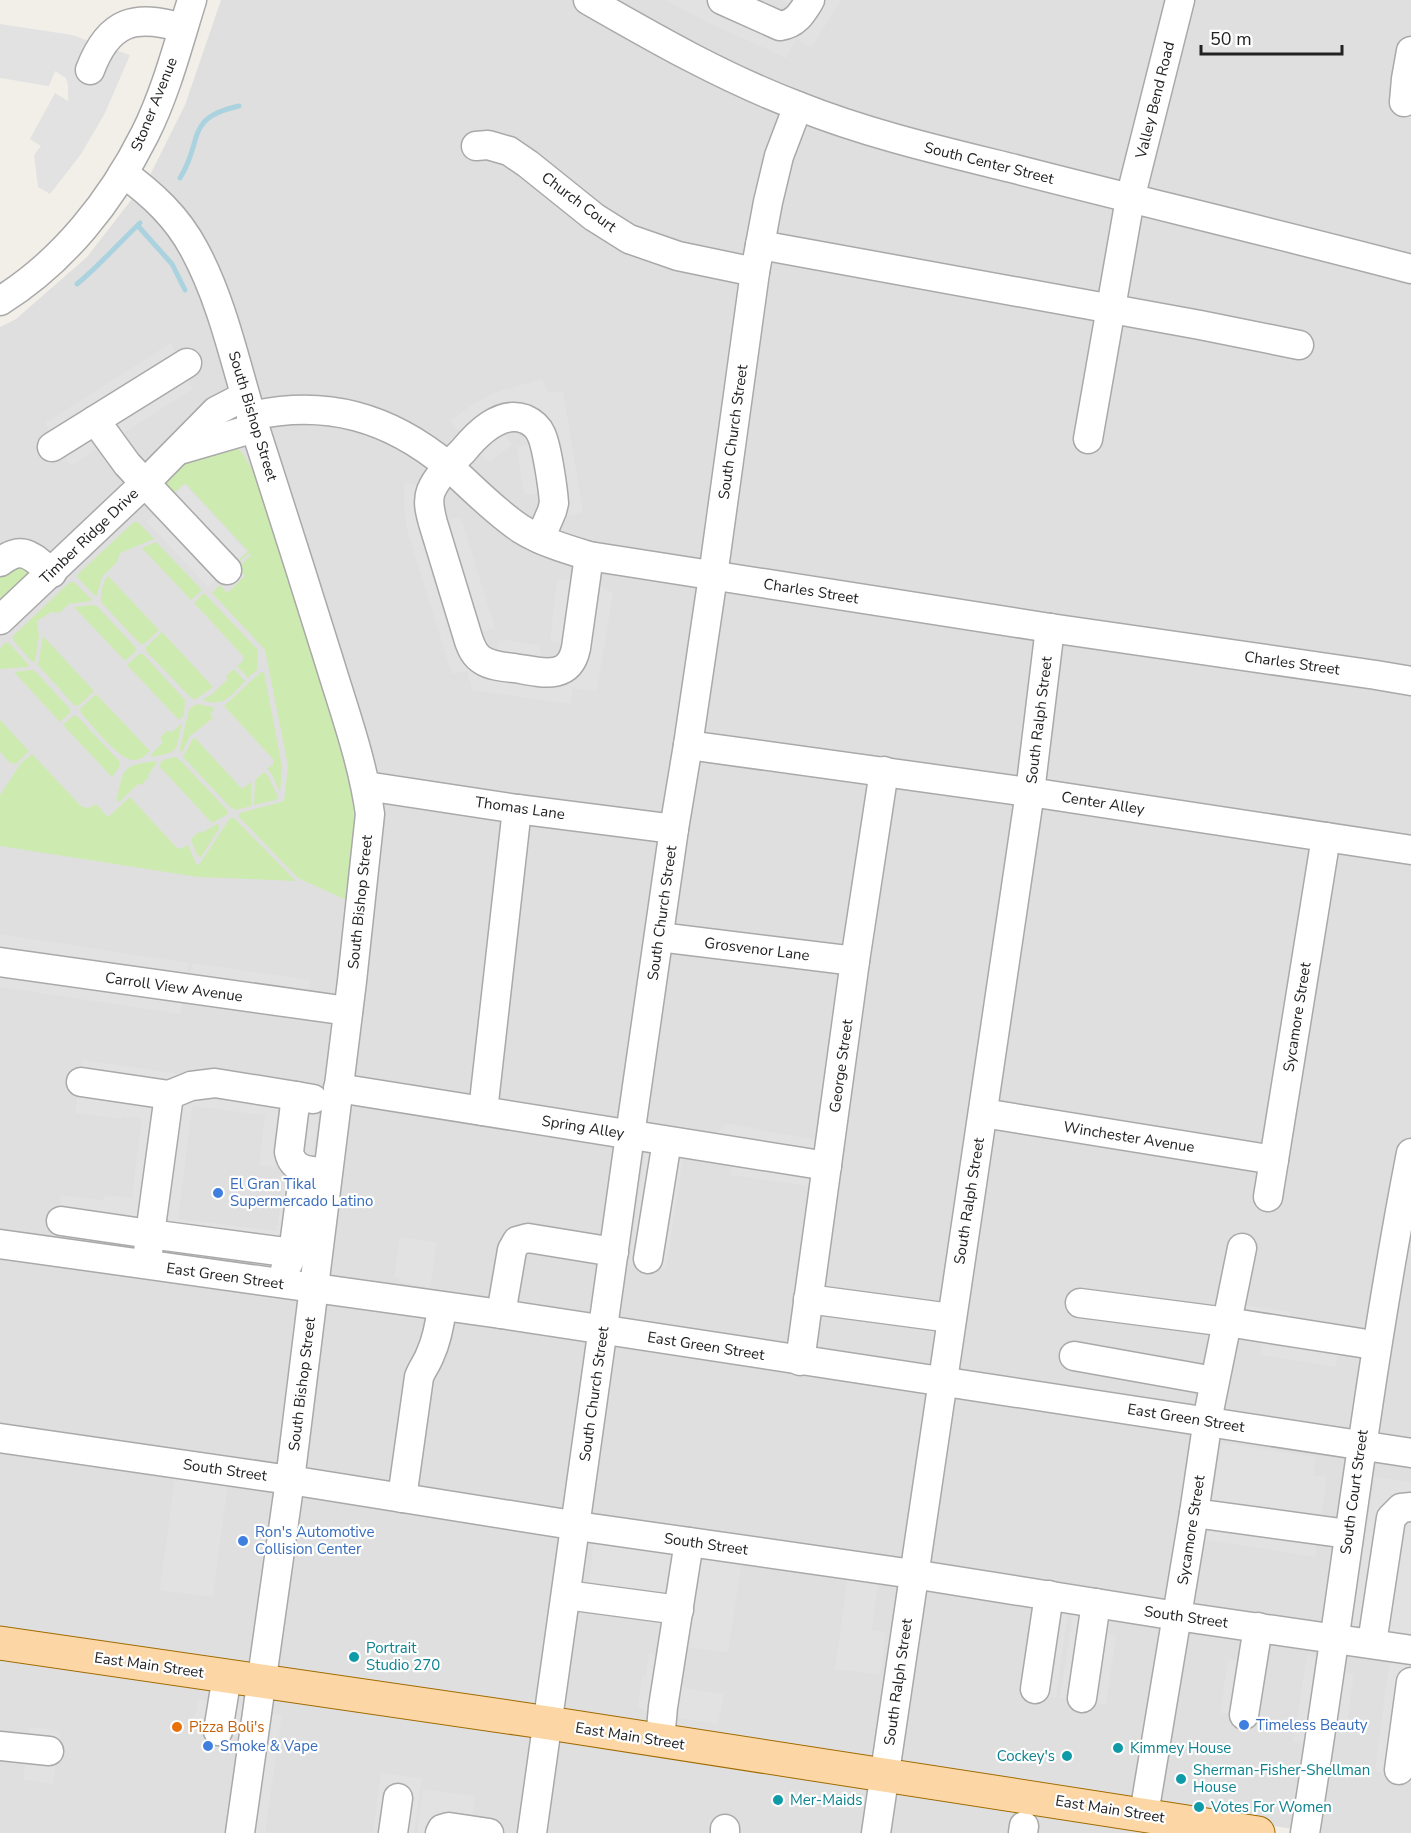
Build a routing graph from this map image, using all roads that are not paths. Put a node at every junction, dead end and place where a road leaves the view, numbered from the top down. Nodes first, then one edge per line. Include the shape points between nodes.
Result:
1 (192, 0) edge
2 (588, 0) edge
3 (722, 0) edge
4 (810, 0) edge
5 (1180, 0) edge
6 (132, 11) edge
7 (183, 28) junction
8 (1411, 51) edge
9 (90, 70) dead end
10 (1404, 102) dead end
11 (798, 106) junction
12 (476, 146) dead end
13 (123, 173) junction
14 (1130, 199) junction
15 (757, 258) junction
16 (1411, 268) edge
17 (0, 302) edge
18 (1110, 308) junction
19 (1299, 345) dead end
20 (187, 363) dead end
21 (250, 413) junction
22 (95, 420) junction
23 (1088, 439) dead end
24 (52, 447) dead end
25 (448, 466) junction
26 (145, 483) junction
27 (540, 539) junction
28 (590, 556) junction
29 (0, 562) edge
30 (227, 570) dead end
31 (52, 573) junction
32 (713, 576) junction
33 (0, 620) edge
34 (1050, 627) junction
35 (1411, 681) edge
36 (688, 745) junction
37 (884, 771) junction
38 (366, 786) junction
39 (1030, 792) junction
40 (517, 808) junction
41 (674, 829) junction
42 (1326, 837) junction
43 (1411, 850) edge
44 (659, 937) junction
45 (855, 961) junction
46 (0, 962) edge
47 (348, 1011) junction
48 (81, 1082) dead end
49 (169, 1095) junction
50 (337, 1095) junction
51 (296, 1096) junction
52 (483, 1111) junction
53 (983, 1113) junction
54 (630, 1135) junction
55 (667, 1142) junction
56 (1411, 1153) edge
57 (1274, 1160) junction
58 (827, 1166) junction
59 (315, 1171) junction
60 (1268, 1197) dead end
61 (621, 1201) junction
62 (657, 1206) junction
63 (61, 1221) dead end
64 (150, 1234) junction
65 (0, 1244) edge
66 (1242, 1248) dead end
67 (1401, 1251) edge
68 (614, 1252) junction
69 (293, 1253) junction
70 (648, 1259) dead end
71 (146, 1265) junction
72 (283, 1284) junction
73 (314, 1288) junction
74 (808, 1299) junction
75 (1080, 1303) dead end
76 (442, 1306) junction
77 (501, 1314) junction
78 (951, 1318) junction
79 (1227, 1322) junction
80 (604, 1330) junction
81 (1361, 1344) dead end
82 (1074, 1356) dead end
83 (801, 1361) junction
84 (1214, 1381) junction
85 (942, 1382) junction
86 (1208, 1421) junction
87 (0, 1438) edge
88 (1361, 1445) junction
89 (1411, 1453) edge
90 (290, 1480) junction
91 (402, 1498) junction
92 (1411, 1507) edge
93 (1194, 1513) junction
94 (576, 1525) junction
95 (1348, 1534) junction
96 (689, 1542) junction
97 (913, 1574) junction
98 (566, 1595) junction
99 (1049, 1595) junction
100 (1096, 1603) junction
101 (678, 1610) junction
102 (1177, 1616) junction
103 (1258, 1627) junction
104 (1334, 1638) junction
105 (0, 1643) edge
106 (1372, 1643) junction
107 (1411, 1650) edge
108 (226, 1676) junction
109 (261, 1682) junction
110 (1411, 1682) edge
111 (1035, 1689) dead end
112 (1082, 1698) dead end
113 (1244, 1715) dead end
114 (548, 1723) junction
115 (218, 1731) dead end
116 (660, 1740) junction
117 (0, 1746) edge
118 (49, 1751) dead end
119 (1398, 1770) dead end
120 (884, 1775) junction
121 (398, 1798) dead end
122 (1130, 1819) edge
123 (240, 1833) edge
124 (393, 1833) edge
125 (440, 1833) edge
126 (489, 1833) edge
127 (532, 1833) edge
128 (876, 1833) edge
129 (1256, 1833) edge
130 (1305, 1833) edge

1 - 7 street, Stoner Avenue
2 - 11 street, South Center Street via 686,56
3 - 4 street via 780,27 797,20
5 - 14 street, Valley Bend Road
6 - 7 street via 149,21
6 - 9 street via 122,26 111,33
7 - 13 street, Stoner Avenue via 150,122
8 - 10 street
11 - 14 street, South Center Street via 919,145
11 - 15 street, South Church Street via 779,156
12 - 15 street, Church Court via 509,151 629,239 678,256
13 - 17 street, Stoner Avenue via 74,238
13 - 21 street, South Bishop Street via 168,211 193,246 219,306
14 - 16 street, South Center Street
14 - 18 street
15 - 18 street, Church Court
15 - 32 street, South Church Street
18 - 19 street, Church Court
18 - 23 street
20 - 22 street
21 - 25 street, Charles Street via 292,408 353,416 406,436
21 - 26 street, Timber Ridge Drive via 216,411
21 - 38 street, South Bishop Street
22 - 24 street
22 - 26 street
25 - 27 street, Charles Street via 499,512
25 - 27 street via 469,443 499,420 515,417 533,424 543,439 553,494 552,511
25 - 28 street via 432,490 430,511 469,642 485,663 554,673 572,661
26 - 30 street
26 - 31 street, Timber Ridge Drive
27 - 28 street, Charles Street
28 - 32 street, Charles Street
29 - 31 street via 14,553 26,553
31 - 33 street, Timber Ridge Drive
32 - 34 street, Charles Street
32 - 36 street, South Church Street
34 - 35 street, Charles Street
34 - 39 street, South Ralph Street
36 - 37 street, Center Alley
36 - 41 street, South Church Street
37 - 39 street, Center Alley
37 - 45 street, George Street
38 - 40 street, Thomas Lane
38 - 47 street, South Bishop Street via 370,814
39 - 42 street, Center Alley
39 - 53 street, South Ralph Street
40 - 41 street, Thomas Lane
40 - 52 street
41 - 44 street, South Church Street
42 - 43 street, Center Alley
42 - 57 street, Sycamore Street
44 - 45 street, Grosvenor Lane
44 - 54 street, South Church Street
45 - 58 street, George Street
46 - 47 street, Carroll View Avenue
47 - 50 street, South Bishop Street
48 - 49 street
49 - 51 street, Spring Alley via 191,1086 215,1083
49 - 64 street
50 - 51 street, Spring Alley
50 - 52 street, Spring Alley
50 - 59 street, South Bishop Street
51 - 59 street via 289,1152 293,1163
52 - 54 street, Spring Alley
53 - 57 street, Winchester Avenue
53 - 78 street, South Ralph Street
54 - 55 street, Spring Alley
54 - 61 street, South Church Street
55 - 58 street, Spring Alley
55 - 62 street
56 - 67 street, South Court Street
57 - 60 street, Sycamore Street
58 - 74 street, George Street
59 - 69 street
59 - 73 street, South Bishop Street
61 - 62 street
61 - 68 street, South Church Street
62 - 70 street
63 - 64 street
64 - 69 street
64 - 71 street
65 - 71 street, East Green Street
66 - 79 street, Sycamore Street
67 - 88 street, South Court Street
68 - 77 street via 528,1238 517,1241
68 - 80 street, South Church Street
69 - 72 street via 285,1268
71 - 72 street, East Green Street
72 - 73 street, East Green Street
73 - 76 street, East Green Street
73 - 90 street, South Bishop Street
74 - 78 street
74 - 83 street, George Street
75 - 79 street
76 - 77 street, East Green Street
76 - 91 street via 439,1328 419,1377
77 - 80 street, East Green Street
78 - 85 street, South Ralph Street
79 - 81 street
79 - 84 street, Sycamore Street
80 - 83 street, East Green Street
80 - 94 street, South Church Street
82 - 84 street
83 - 85 street, East Green Street
84 - 86 street, Sycamore Street
85 - 86 street, East Green Street
85 - 97 street, South Ralph Street
86 - 88 street, East Green Street
86 - 93 street, Sycamore Street
87 - 90 street, South Street
88 - 89 street, East Green Street
88 - 95 street, South Court Street
90 - 91 street, South Street
90 - 109 street, South Bishop Street
91 - 94 street, South Street
92 - 106 street via 1401,1509 1391,1518
93 - 95 street
93 - 102 street, Sycamore Street
94 - 96 street, South Street
94 - 98 street, South Church Street
95 - 104 street, South Court Street
96 - 97 street, South Street
96 - 101 street
97 - 99 street, South Street
97 - 120 street, South Ralph Street
98 - 101 street
98 - 114 street, South Church Street
99 - 100 street, South Street
99 - 111 street
100 - 102 street, South Street
100 - 112 street
101 - 116 street
102 - 103 street, South Street
102 - 122 street, Sycamore Street
103 - 104 street, South Street
103 - 113 street
104 - 106 street, South Street
104 - 130 street, South Court Street
105 - 108 main road, East Main Street
106 - 107 street, South Street
108 - 109 main road, East Main Street
108 - 115 street
109 - 114 main road, East Main Street
109 - 123 street, South Bishop Street
110 - 119 street
114 - 116 main road, East Main Street
114 - 127 street, South Church Street
116 - 120 main road, East Main Street
117 - 118 street
120 - 122 main road, East Main Street
120 - 128 street, South Ralph Street
121 - 124 street
122 - 129 main road, East Main Street
125 - 126 street via 449,1827

